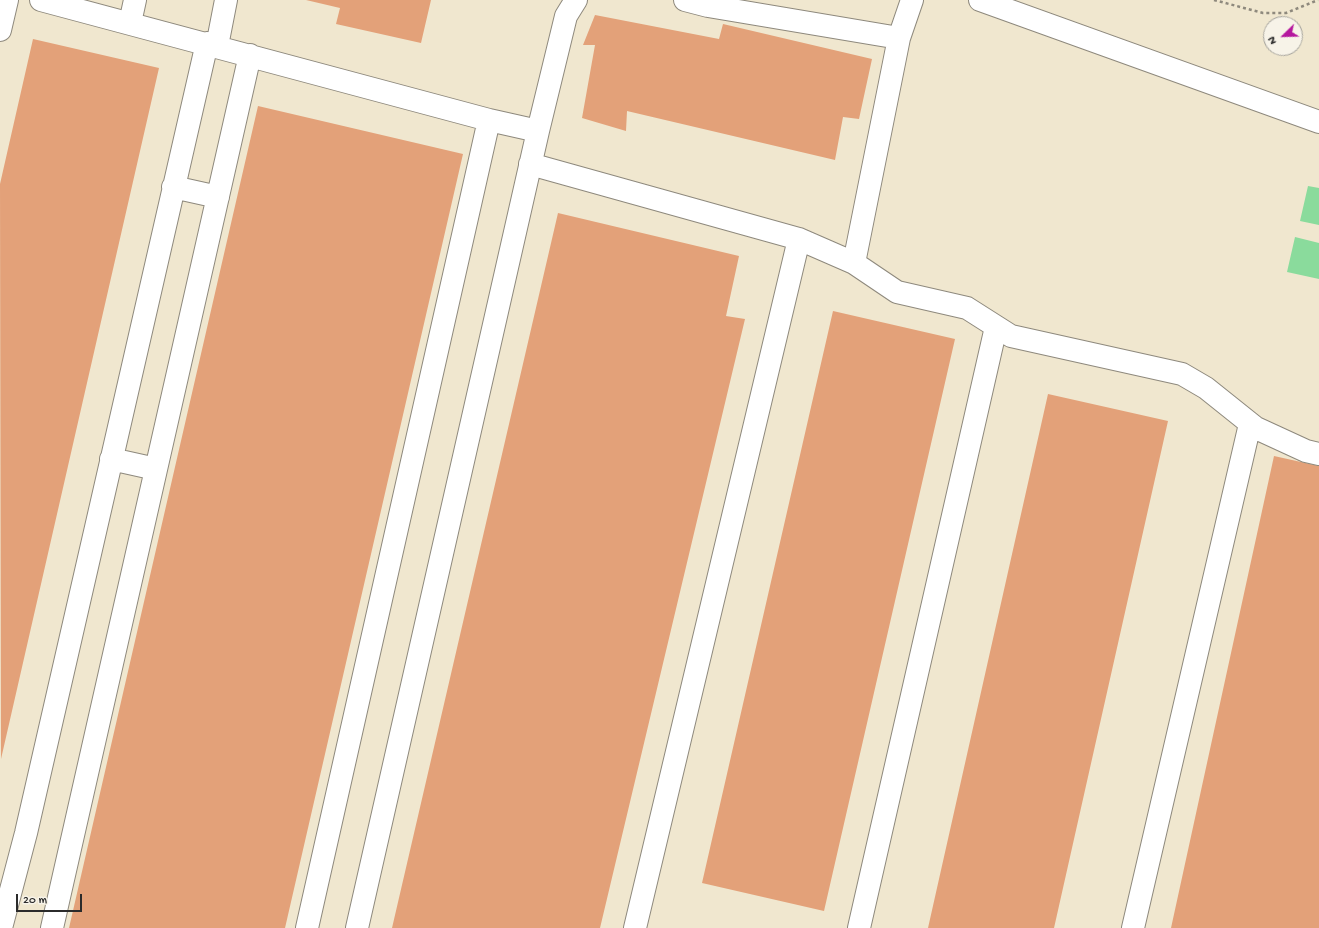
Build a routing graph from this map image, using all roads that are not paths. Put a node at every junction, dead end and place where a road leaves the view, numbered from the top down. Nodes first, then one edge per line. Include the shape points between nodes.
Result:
1 (7, 0) edge
2 (41, 0) edge
3 (135, 0) edge
4 (226, 0) edge
5 (576, 0) edge
6 (686, 0) edge
7 (912, 0) edge
8 (980, 0) edge
9 (130, 23) junction
10 (0, 30) edge
11 (899, 38) junction
12 (212, 45) junction
13 (250, 55) junction
14 (490, 120) junction
15 (1319, 122) edge
16 (538, 131) junction
17 (530, 164) junction
18 (173, 188) junction
19 (218, 197) junction
20 (799, 239) junction
21 (854, 263) junction
22 (996, 327) junction
23 (1250, 424) junction
24 (1319, 454) edge
25 (111, 459) junction
26 (156, 469) junction
27 (1, 928) edge
28 (52, 928) edge
29 (307, 928) edge
30 (357, 928) edge
31 (635, 928) edge
32 (859, 928) edge
33 (1133, 928) edge

1 - 10 lane
2 - 9 lane
3 - 9 lane
4 - 12 lane
5 - 16 lane via 566,16
6 - 11 lane via 708,6
7 - 11 lane
8 - 15 lane
9 - 12 lane
11 - 21 lane
12 - 13 lane
12 - 18 lane
13 - 14 lane
13 - 19 lane
14 - 16 lane
14 - 29 lane
16 - 17 lane
17 - 20 lane
17 - 30 lane
18 - 19 lane
18 - 25 lane
19 - 26 lane
20 - 21 lane
20 - 31 lane
21 - 22 lane via 897,292 967,308
22 - 23 lane via 1011,336 1182,374 1206,388
22 - 32 lane
23 - 24 lane via 1306,451
23 - 33 lane
25 - 26 lane
25 - 27 lane via 26,833
26 - 28 lane

